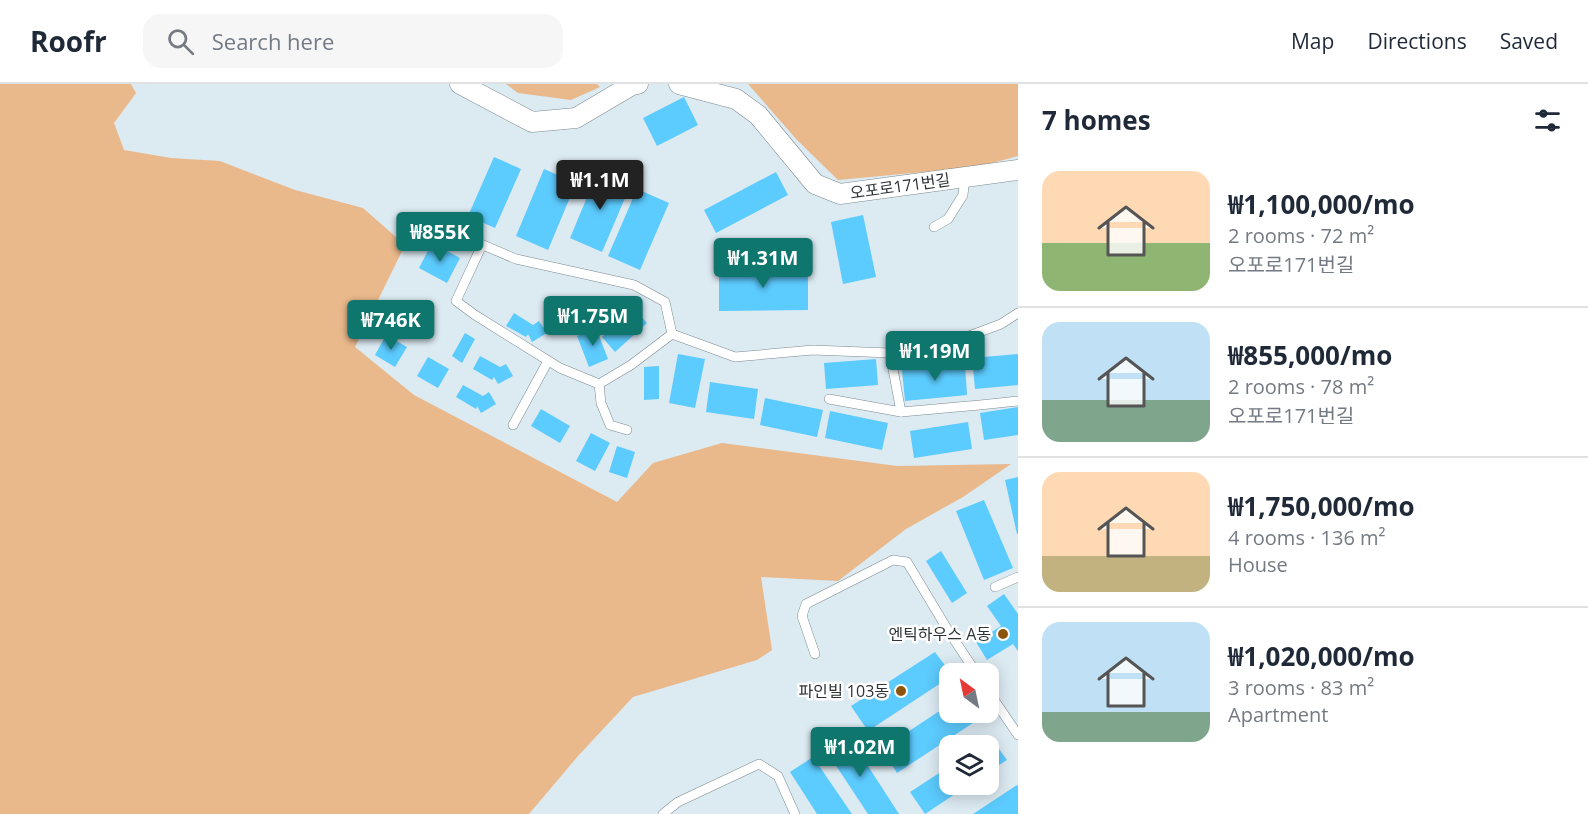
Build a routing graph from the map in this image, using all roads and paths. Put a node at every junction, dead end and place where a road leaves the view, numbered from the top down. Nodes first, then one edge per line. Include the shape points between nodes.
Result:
1 (460, 84) edge
2 (634, 84) edge
3 (679, 84) edge
4 (1018, 170) edge
5 (965, 177) junction
6 (429, 222) dead end
7 (934, 227) dead end
8 (482, 245) junction
9 (1018, 313) edge
10 (672, 334) junction
11 (890, 353) junction
12 (548, 361) junction
13 (599, 384) junction
14 (829, 399) dead end
15 (1018, 400) edge
16 (901, 412) junction
17 (513, 425) dead end
18 (627, 430) dead end
19 (1018, 577) edge
20 (995, 587) dead end
21 (815, 654) dead end
22 (970, 663) edge
23 (999, 707) edge
24 (1018, 735) edge
25 (663, 814) edge
26 (795, 814) edge

1 - 2 street via 532,122 576,118
3 - 5 street, 오포로171번길 via 736,99 758,115 815,184 840,194
4 - 5 street, 오포로171번길
5 - 7 lane via 963,195 948,219
6 - 8 lane
8 - 10 lane via 516,259 634,285 665,302
8 - 12 lane via 456,301
9 - 11 lane via 969,336 923,349
10 - 11 lane via 735,357 813,350
10 - 13 lane
11 - 16 lane
12 - 13 lane
12 - 17 lane
13 - 18 lane via 610,425
14 - 16 lane
15 - 16 lane
19 - 20 lane
21 - 22 lane via 802,616 806,604 893,560 906,562
23 - 24 lane
25 - 26 lane via 678,802 759,764 778,776

